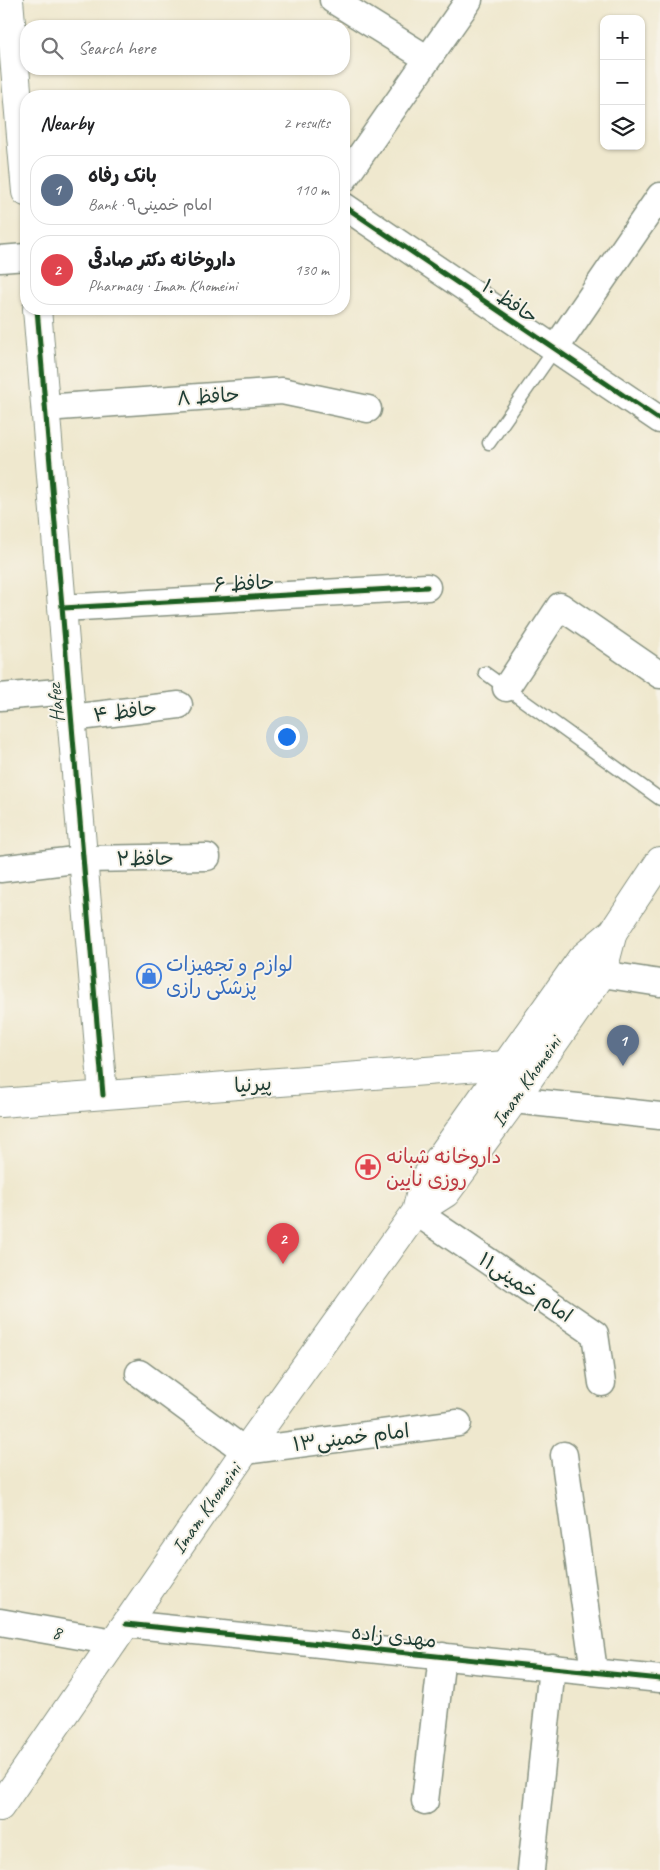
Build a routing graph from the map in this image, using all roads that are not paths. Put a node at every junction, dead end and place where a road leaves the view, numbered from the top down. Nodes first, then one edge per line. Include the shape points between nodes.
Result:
1 (9, 0) edge
2 (333, 0) edge
3 (469, 0) edge
4 (428, 58) junction
5 (20, 90) edge
6 (350, 170) edge
7 (660, 196) edge
8 (350, 210) edge
9 (20, 257) edge
10 (0, 259) edge
11 (37, 315) edge
12 (555, 349) junction
13 (45, 408) junction
14 (368, 409) dead end
15 (660, 420) edge
16 (489, 443) dead end
17 (427, 587) dead end
18 (63, 608) junction
19 (485, 673) dead end
20 (660, 675) edge
21 (506, 688) junction
22 (69, 691) junction
23 (0, 697) edge
24 (179, 705) dead end
25 (71, 718) junction
26 (660, 798) edge
27 (207, 857) dead end
28 (83, 859) junction
29 (660, 861) edge
30 (0, 869) edge
31 (613, 932) junction
32 (602, 974) junction
33 (660, 983) edge
34 (506, 1065) junction
35 (103, 1095) junction
36 (514, 1100) junction
37 (0, 1103) edge
38 (660, 1116) edge
39 (416, 1212) junction
40 (139, 1373) dead end
41 (602, 1383) dead end
42 (458, 1423) dead end
43 (245, 1451) junction
44 (564, 1455) dead end
45 (0, 1622) edge
46 (120, 1633) junction
47 (442, 1656) junction
48 (552, 1667) junction
49 (594, 1671) junction
50 (660, 1679) edge
51 (425, 1801) dead end
52 (0, 1807) edge
53 (531, 1870) edge

1 - 5 main road
2 - 4 street
3 - 4 street
4 - 6 street
7 - 12 street
8 - 12 street, حافظ ۱۰
9 - 10 street
11 - 13 main road, Hafez
12 - 15 street, حافظ ۱۰
12 - 16 lane
13 - 14 street, حافظ ۸ via 282,391
13 - 18 main road, Hafez
17 - 18 street, حافظ ۶
18 - 22 main road, Hafez
19 - 21 lane
20 - 21 street via 560,606
21 - 26 lane
22 - 23 street
22 - 25 main road, Hafez
24 - 25 street, حافظ ۴
25 - 28 main road, Hafez
27 - 28 street, حافظ۲
28 - 30 street, حافظ۲
28 - 35 main road, Hafez
29 - 31 main road, Imam Khomeini
31 - 32 main road, Imam Khomeini
31 - 34 main road, Imam Khomeini via 581,959
32 - 33 street
32 - 36 main road, Imam Khomeini
34 - 35 main road, پیرنیا
34 - 39 main road, Imam Khomeini via 424,1180
35 - 37 main road, پیرنیا
36 - 38 street
36 - 39 main road, Imam Khomeini via 446,1193
39 - 41 street, امام خمینی۱۱ via 595,1334
39 - 43 main road, Imam Khomeini
40 - 43 street
42 - 43 street, امام خمینی۱۳
43 - 46 main road, Imam Khomeini
44 - 49 street
45 - 46 street, 8
46 - 47 street, مهدی زاده
46 - 52 main road, Imam Khomeini
47 - 48 street, مهدی زاده
47 - 51 street
48 - 49 street, مهدی زاده
48 - 53 street
49 - 50 street, مهدی زاده

